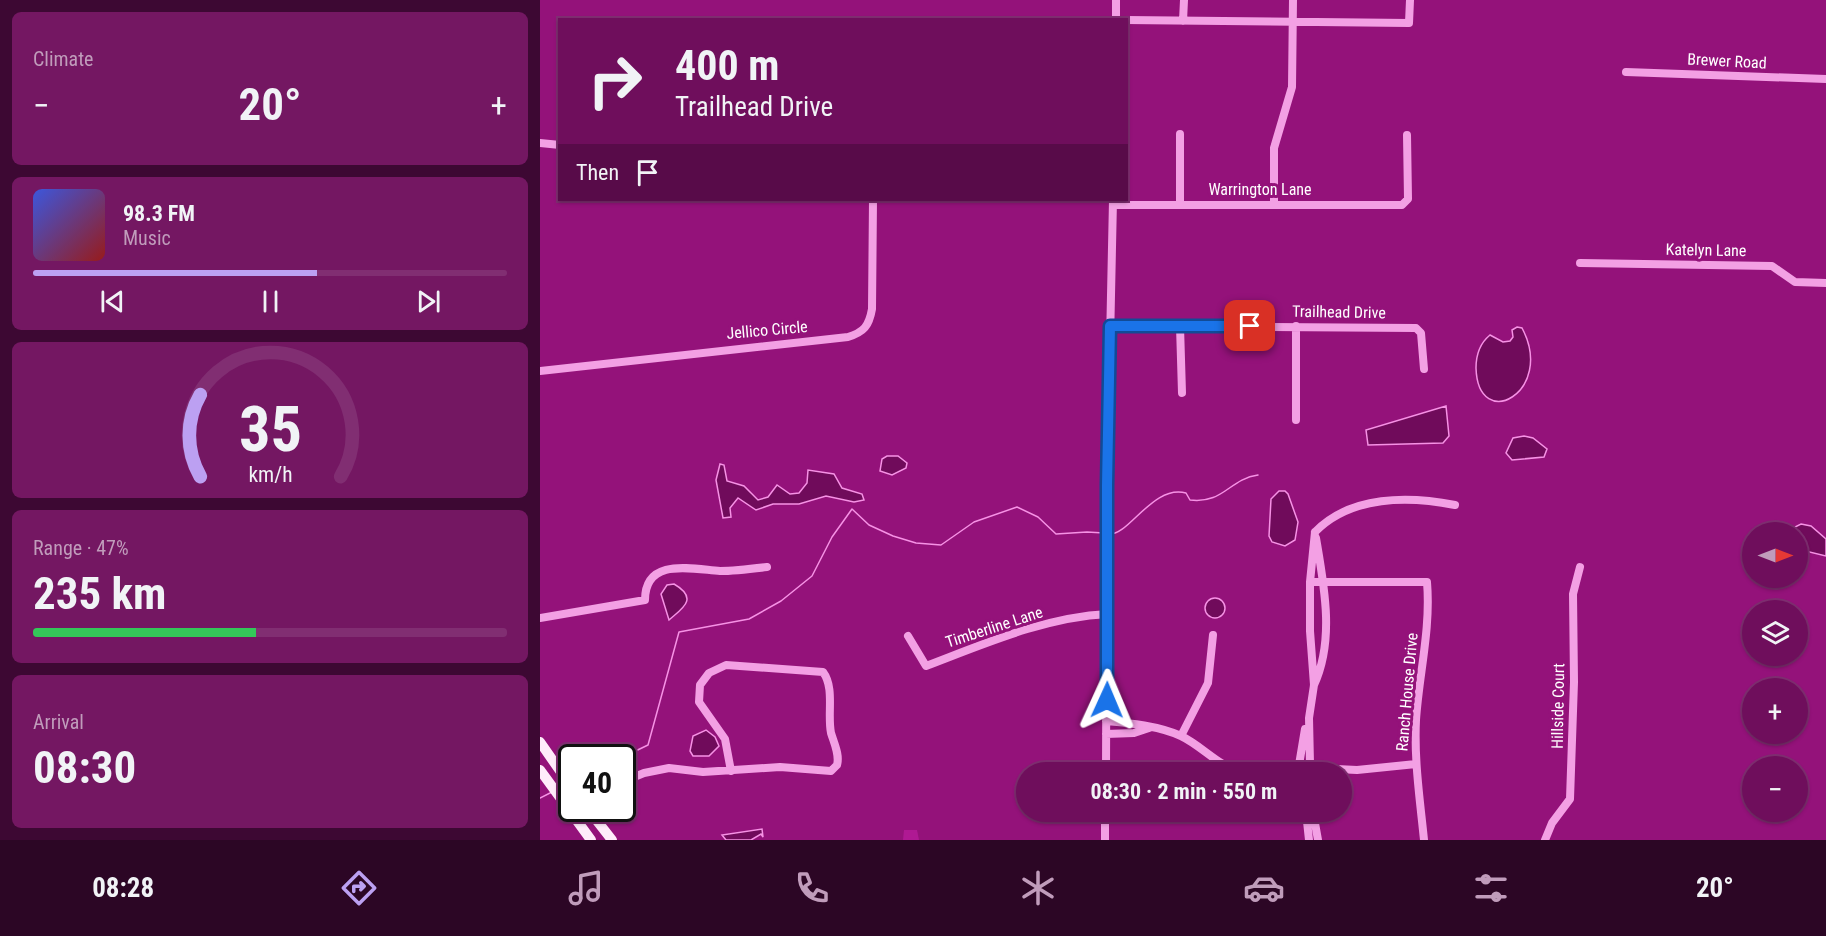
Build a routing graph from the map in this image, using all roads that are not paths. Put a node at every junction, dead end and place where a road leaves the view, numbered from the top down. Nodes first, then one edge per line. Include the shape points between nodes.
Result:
1 (1116, 0) edge
2 (1184, 0) edge
3 (1293, 0) edge
4 (1410, 0) edge
5 (1116, 18) edge
6 (1128, 20) edge
7 (1183, 21) junction
8 (1293, 21) junction
9 (1626, 72) dead end
10 (1826, 79) edge
11 (1180, 134) dead end
12 (1407, 135) dead end
13 (540, 143) edge
14 (558, 145) edge
15 (873, 201) edge
16 (1113, 202) edge
17 (1274, 204) junction
18 (1180, 205) junction
19 (1580, 263) dead end
20 (1826, 283) edge
21 (1110, 326) junction
22 (1180, 326) junction
23 (1296, 326) junction
24 (1424, 369) dead end
25 (540, 371) edge
26 (1182, 393) dead end
27 (1296, 420) dead end
28 (1455, 506) dead end
29 (1315, 532) junction
30 (767, 567) dead end
31 (1580, 567) dead end
32 (1310, 582) junction
33 (1323, 582) junction
34 (1107, 614) junction
35 (540, 618) edge
36 (1213, 635) dead end
37 (908, 636) dead end
38 (1314, 685) junction
39 (1309, 718) junction
40 (1107, 721) junction
41 (1149, 728) junction
42 (1106, 734) junction
43 (1181, 736) junction
44 (540, 742) edge
45 (1106, 762) edge
46 (1219, 762) edge
47 (1297, 762) edge
48 (1314, 762) edge
49 (1416, 765) junction
50 (558, 770) edge
51 (1352, 770) edge
52 (1357, 770) junction
53 (731, 771) junction
54 (1352, 771) edge
55 (542, 774) edge
56 (636, 776) edge
57 (598, 822) edge
58 (1106, 822) edge
59 (1307, 822) edge
60 (1315, 822) edge
61 (591, 840) edge
62 (612, 840) edge
63 (1105, 840) edge
64 (1309, 840) edge
65 (1318, 840) edge
66 (1424, 840) edge
67 (1545, 840) edge

1 - 5 street
2 - 7 street
3 - 8 street
4 - 8 street via 1409,23
6 - 7 street
7 - 8 street
8 - 17 street via 1292,87 1274,148
9 - 10 street, Brewer Road
11 - 18 street
12 - 17 street, Warrington Lane via 1407,203
13 - 14 street
15 - 25 street, Jellico Circle via 872,309 862,333
16 - 18 street, Warrington Lane
16 - 21 street
17 - 18 street, Warrington Lane
19 - 20 street, Katelyn Lane via 1774,266 1795,282
21 - 22 street, Trailhead Drive
21 - 34 street
22 - 23 street, Trailhead Drive
22 - 26 street
23 - 24 street, Trailhead Drive via 1416,328 1421,333
23 - 27 street
28 - 29 street via 1372,501 1346,511
29 - 32 street
29 - 33 street
30 - 35 street via 723,571 671,568 653,576 645,600
31 - 67 street, Hillside Court via 1573,594 1570,799
32 - 33 street
32 - 38 street
33 - 38 street via 1326,630 1320,672
33 - 49 street, Ranch House Drive via 1427,582 1430,612 1416,720
34 - 37 street, Timberline Lane via 1083,615 1026,630 926,666
34 - 40 street
36 - 43 street via 1208,683
38 - 39 street
39 - 47 street
39 - 48 street
40 - 41 street
40 - 42 street
41 - 42 street
41 - 43 street
42 - 45 street
43 - 46 street
44 - 50 main road
49 - 52 street
49 - 66 street, Ranch House Drive
51 - 52 street
52 - 54 street
53 - 53 street via 780,766 823,772 835,768 838,756 830,729 824,672 726,665 709,673 700,685 699,702 725,739
53 - 56 street via 669,768
55 - 61 main road
57 - 62 main road
58 - 63 street
59 - 64 street
60 - 65 street

